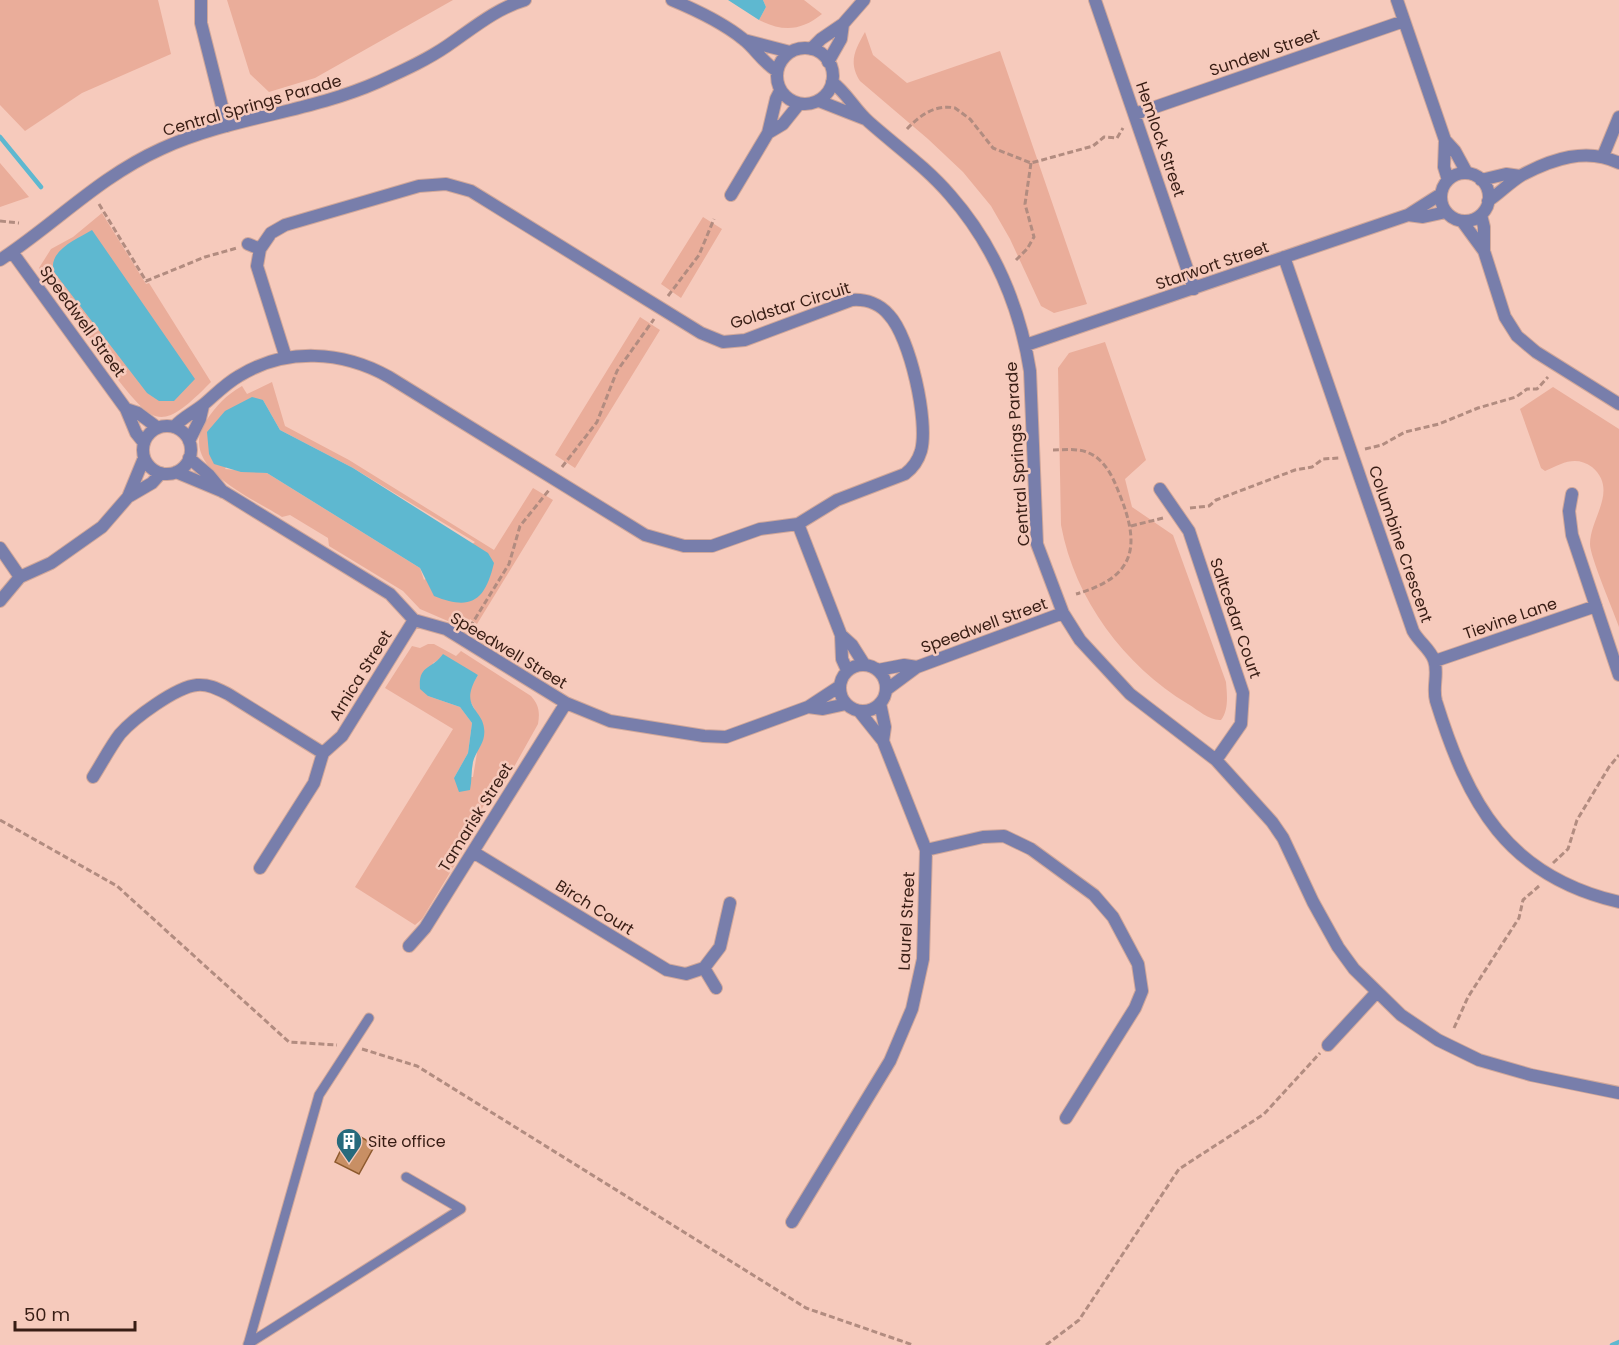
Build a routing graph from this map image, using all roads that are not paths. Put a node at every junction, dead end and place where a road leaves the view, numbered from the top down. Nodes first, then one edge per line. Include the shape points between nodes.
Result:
1 (201, 0) edge
2 (525, 0) edge
3 (672, 0) edge
4 (864, 0) edge
5 (1095, 0) edge
6 (1397, 0) edge
7 (1404, 21) junction
8 (843, 24) junction
9 (744, 40) junction
10 (811, 49) junction
11 (790, 52) junction
12 (828, 62) junction
13 (777, 71) junction
14 (832, 82) junction
15 (780, 91) junction
16 (819, 101) junction
17 (799, 104) junction
18 (1135, 114) junction
19 (1619, 117) edge
20 (866, 120) junction
21 (227, 126) junction
22 (768, 133) junction
23 (1444, 140) junction
24 (1603, 156) junction
25 (1619, 163) edge
26 (1467, 173) junction
27 (1520, 176) junction
28 (1448, 180) junction
29 (1481, 180) junction
30 (1441, 194) junction
31 (731, 195) dead end
32 (1488, 201) junction
33 (1446, 212) junction
34 (1408, 215) junction
35 (1481, 215) junction
36 (1462, 221) junction
37 (1484, 251) junction
38 (12, 252) junction
39 (1284, 257) junction
40 (0, 260) edge
41 (1194, 289) junction
42 (1026, 345) junction
43 (286, 358) junction
44 (1619, 404) edge
45 (203, 406) junction
46 (126, 409) junction
47 (158, 428) junction
48 (174, 428) junction
49 (189, 441) junction
50 (144, 443) junction
51 (144, 458) junction
52 (189, 458) junction
53 (176, 472) junction
54 (161, 473) junction
55 (1160, 489) dead end
56 (224, 492) junction
57 (1572, 494) dead end
58 (128, 497) junction
59 (798, 524) junction
60 (0, 548) edge
61 (20, 577) junction
62 (0, 601) edge
63 (1596, 606) junction
64 (1063, 613) junction
65 (414, 620) junction
66 (841, 634) junction
67 (1435, 661) junction
68 (864, 664) junction
69 (917, 667) junction
70 (848, 670) junction
71 (878, 670) junction
72 (1619, 675) edge
73 (840, 686) junction
74 (886, 690) junction
75 (566, 703) junction
76 (880, 703) junction
77 (846, 704) junction
78 (808, 707) junction
79 (860, 711) junction
80 (883, 741) junction
81 (323, 753) junction
82 (1216, 760) junction
83 (93, 777) dead end
84 (926, 850) junction
85 (473, 852) junction
86 (260, 868) dead end
87 (1619, 902) edge
88 (730, 903) dead end
89 (409, 946) dead end
90 (704, 968) junction
91 (716, 988) dead end
92 (1376, 993) junction
93 (369, 1018) dead end
94 (1328, 1045) road end
95 (1619, 1093) edge
96 (1066, 1119) dead end
97 (406, 1177) dead end
98 (792, 1222) dead end
99 (248, 1344) edge

1 - 21 street via 201,23
2 - 21 street, Central Springs Parade via 497,11 436,52 372,84 335,99
3 - 9 street
4 - 8 street
5 - 18 street, Hemlock Street
6 - 7 street
7 - 18 street, Sundew Street
7 - 23 street
8 - 10 street
8 - 12 street via 841,39
9 - 11 street
9 - 13 street via 764,64
10 - 11 street
10 - 12 street
11 - 13 street
12 - 14 street
13 - 15 street
14 - 16 street
14 - 20 street, Central Springs Parade
15 - 17 street
15 - 22 street
16 - 17 street
16 - 20 street, Central Springs Parade
17 - 22 street via 783,124
18 - 41 street, Hemlock Street
19 - 24 street
20 - 42 street, Central Springs Parade via 928,172 972,225 1004,279
21 - 38 street, Central Springs Parade via 195,135 131,163 82,195
22 - 31 street
23 - 26 street
23 - 28 street
24 - 25 street
24 - 27 street via 1579,154
26 - 28 street
26 - 29 street
27 - 29 street via 1506,174
27 - 32 street
28 - 30 street
29 - 32 street
30 - 33 street
30 - 34 street, Starwort Street
32 - 35 street
33 - 34 street, Starwort Street via 1423,217
33 - 36 street
34 - 39 street, Starwort Street
35 - 36 street
35 - 37 street
36 - 37 street
37 - 44 street via 1505,317 1517,336
38 - 40 street, Central Springs Parade
38 - 46 street, Speedwell Street
39 - 41 street, Starwort Street
39 - 67 street, Columbine Crescent via 1413,631
41 - 42 street, Starwort Street
42 - 64 street, Central Springs Parade via 1034,418 1037,544
43 - 45 street, Goldstar Circuit via 239,375
43 - 59 street, Goldstar Circuit via 321,356 374,369 655,540 700,547 760,529
43 - 59 street, Goldstar Circuit via 254,247 285,225 419,186 446,184 471,191 701,333 723,342 745,340 852,300 874,304 892,318 904,342 918,398 921,452 905,474 837,500
45 - 48 street, Goldstar Circuit
45 - 49 street, Goldstar Circuit
46 - 47 street, Speedwell Street
46 - 50 street, Speedwell Street
47 - 48 street
47 - 50 street
48 - 49 street
49 - 52 street
50 - 51 street
51 - 54 street
51 - 58 street
52 - 53 street
52 - 56 street
53 - 54 street
53 - 56 street
54 - 58 street
55 - 82 street, Saltcedar Court via 1189,531 1243,693 1241,724
56 - 65 street via 390,594
57 - 63 street via 1572,535
58 - 61 street via 102,527 51,563
59 - 66 street
60 - 61 street
61 - 62 street
63 - 67 street, Tievine Lane
63 - 72 street
64 - 69 street, Speedwell Street
64 - 82 street, Central Springs Parade via 1110,675
65 - 75 street, Speedwell Street via 446,629
65 - 81 street, Arnica Street via 342,736
66 - 68 street
66 - 70 street via 842,659
67 - 87 street via 1436,700 1466,782 1489,822 1524,858 1547,873 1586,893
68 - 70 street
68 - 71 street
69 - 71 street, Speedwell Street
69 - 74 street, Speedwell Street
70 - 73 street
71 - 74 street
73 - 77 street
73 - 78 street, Speedwell Street
74 - 76 street
75 - 78 street, Speedwell Street via 610,721 715,737 737,734
75 - 85 street, Tamarisk Street
76 - 79 street
76 - 80 street, Laurel Street via 885,728
77 - 78 street, Speedwell Street via 822,710
77 - 79 street
79 - 80 street, Laurel Street
80 - 84 street, Laurel Street
81 - 83 street via 228,694 197,685 178,691 131,723
81 - 86 street, Arnica Street via 314,783
82 - 92 street, Central Springs Parade via 1283,838 1323,922 1354,969
84 - 96 street via 993,836 1014,839 1094,895 1118,925 1138,964 1142,991
84 - 98 street, Laurel Street via 923,959 912,1009 871,1095
85 - 89 street, Tamarisk Street via 425,928
85 - 90 street, Birch Court via 667,970 686,974
88 - 90 street via 720,947
90 - 91 street
92 - 94 street
92 - 95 street, Central Springs Parade via 1433,1037 1479,1060
93 - 99 lane via 319,1095
97 - 99 lane via 461,1209

